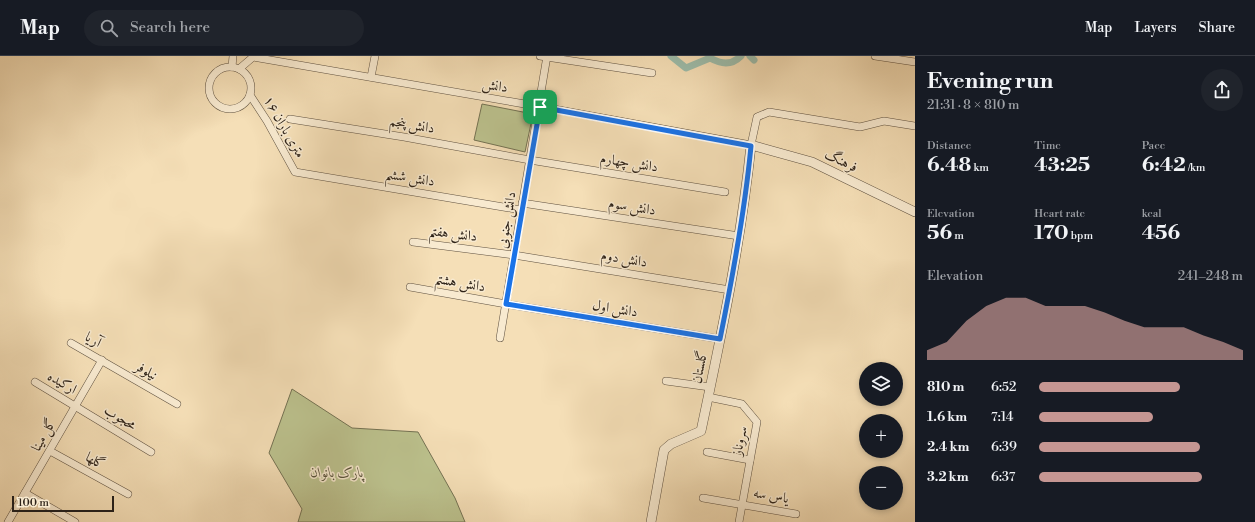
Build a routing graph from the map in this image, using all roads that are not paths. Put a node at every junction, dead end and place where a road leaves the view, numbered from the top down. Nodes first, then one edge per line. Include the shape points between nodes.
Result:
1 (233, 56) edge
2 (375, 56) edge
3 (540, 56) edge
4 (875, 56) edge
5 (547, 57) edge
6 (915, 62) edge
7 (235, 68) junction
8 (652, 73) dead end
9 (371, 78) junction
10 (250, 95) junction
11 (540, 107) junction
12 (290, 119) dead end
13 (915, 126) edge
14 (751, 146) junction
15 (530, 160) junction
16 (294, 172) joint
17 (725, 192) dead end
18 (522, 207) junction
19 (915, 212) edge
20 (739, 236) junction
21 (413, 242) dead end
22 (514, 255) junction
23 (410, 287) dead end
24 (730, 290) junction
25 (506, 304) junction
26 (500, 338) dead end
27 (720, 339) junction
28 (71, 343) dead end
29 (102, 360) junction
30 (666, 381) dead end
31 (35, 382) dead end
32 (710, 387) junction
33 (708, 397) junction
34 (177, 404) dead end
35 (76, 406) junction
36 (50, 451) junction
37 (150, 452) dead end
38 (707, 452) dead end
39 (750, 460) junction
40 (25, 493) junction
41 (128, 494) dead end
42 (703, 498) dead end
43 (742, 504) junction
44 (796, 514) dead end
45 (8, 522) edge
46 (75, 522) edge
47 (651, 522) edge
48 (739, 522) edge

1 - 7 street
2 - 9 street
3 - 5 street
4 - 6 street
5 - 8 street
5 - 11 street, دانش جنوبی
7 - 9 street, دانش via 253,57
7 - 10 street via 248,77 252,89
7 - 10 street via 224,68 213,76 209,90 211,97 220,107 235,109 247,102
9 - 11 street, دانش
10 - 16 street, ۱۶ متری باران
11 - 14 street, دانش
11 - 15 street, دانش جنوبی
12 - 15 street, دانش پنجم via 404,136
13 - 14 street via 884,121 860,127 769,112 757,117
14 - 19 street, فرهنگ via 812,162
14 - 20 street, گلستان
15 - 17 street, دانش چهارم
15 - 18 street, دانش جنوبی
16 - 18 street, دانش ششم
18 - 20 street, دانش سوم
18 - 22 street, دانش جنوبی
20 - 24 street, گلستان
21 - 22 street, دانش هفتم
22 - 24 street, دانش دوم
22 - 25 street, دانش جنوبی
23 - 25 street, دانش هشتم
24 - 27 street, گلستان
25 - 26 street, دانش جنوبی
25 - 27 street, دانش اول
27 - 32 street, گلستان
28 - 29 street, آریا
29 - 34 street, نیلوفر
29 - 35 street, گل مینا
30 - 32 street
31 - 35 street, ارکیده
32 - 33 street, گلستان
33 - 39 street, سروناز via 742,404 758,422
33 - 47 street, گلستان via 701,431 671,444 664,450
35 - 36 street, گل مینا
35 - 37 street, محجوب
36 - 40 street, گل مینا
36 - 41 street, گلها
38 - 39 street
39 - 43 street, سروناز
40 - 45 street, گل مینا
40 - 46 street
42 - 43 street, یاس سه
43 - 44 street, یاس سه
43 - 48 street, سروناز

